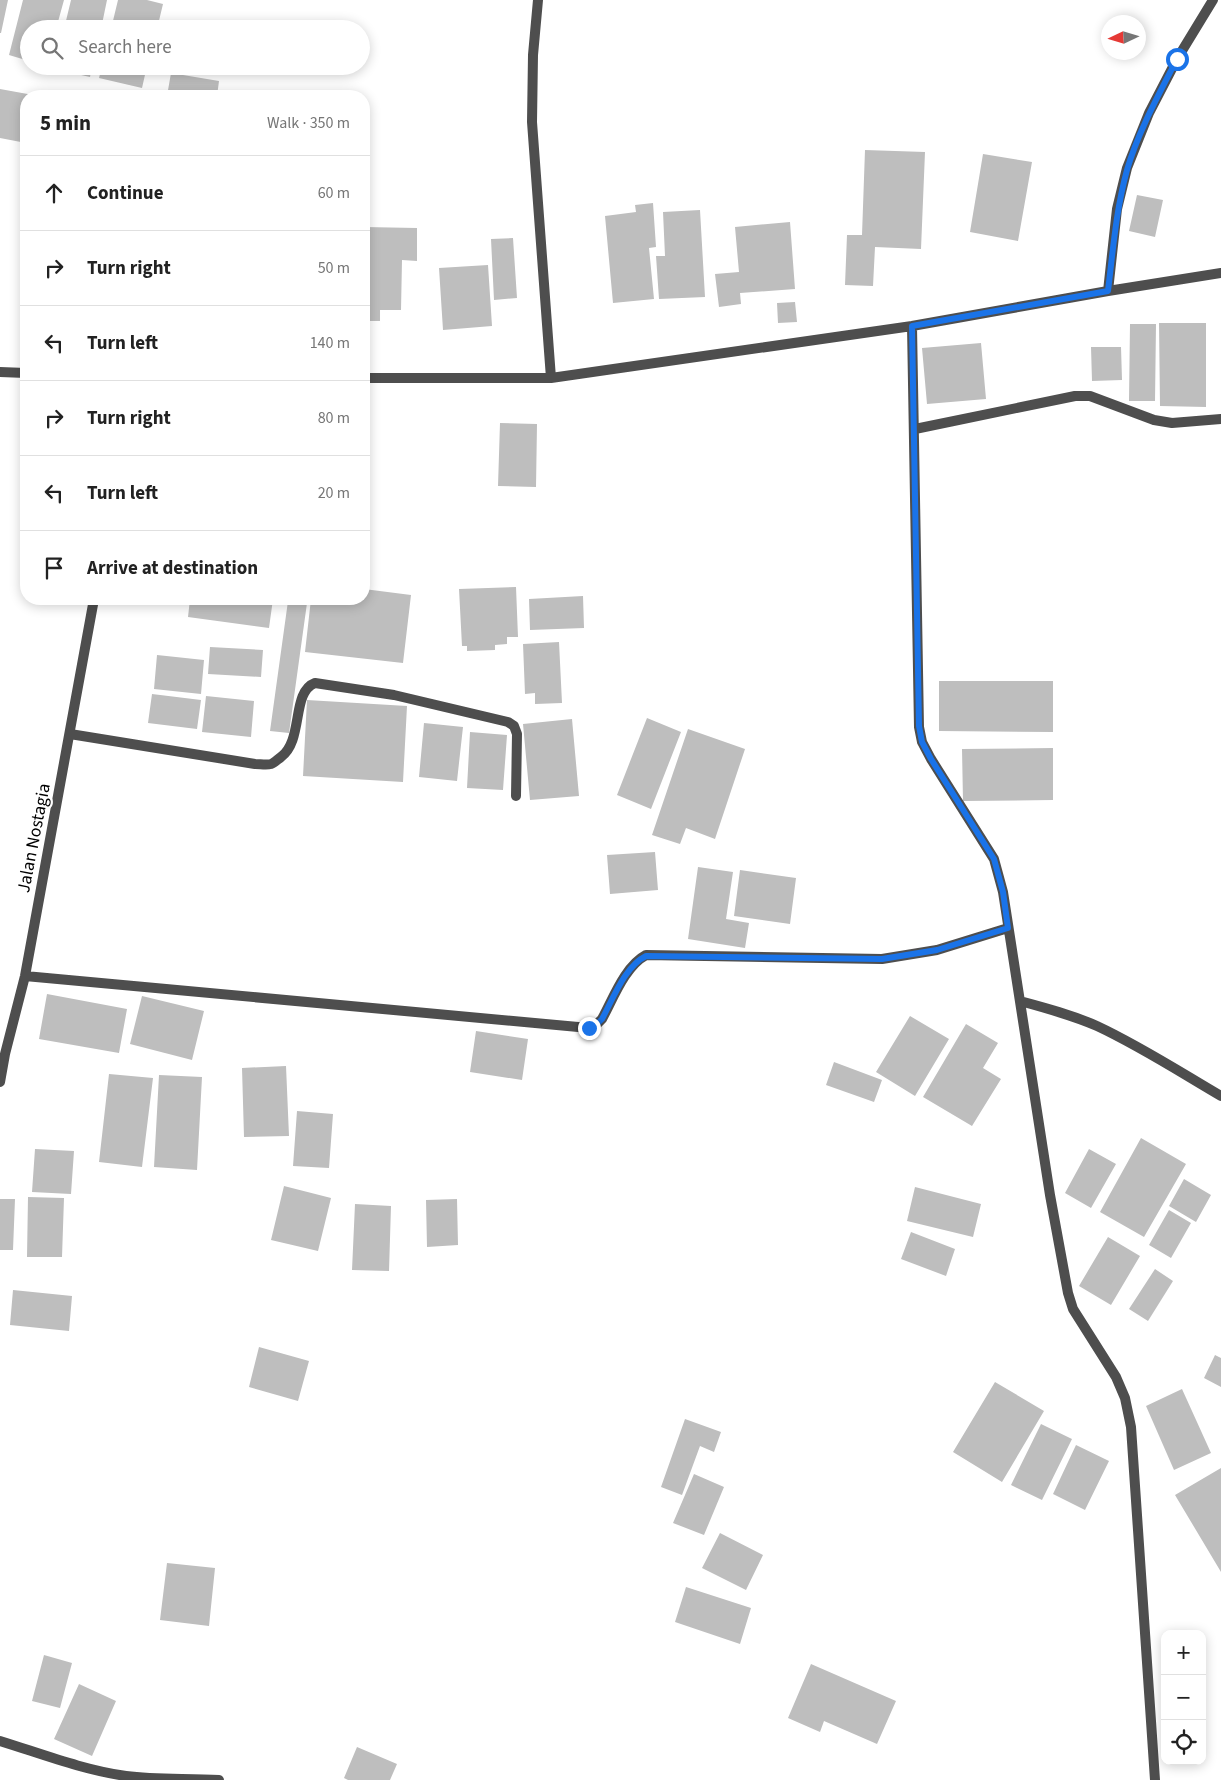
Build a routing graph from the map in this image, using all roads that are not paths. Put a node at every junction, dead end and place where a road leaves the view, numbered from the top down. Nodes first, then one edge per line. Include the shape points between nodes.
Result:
1 (538, 0) edge
2 (1213, 0) edge
3 (1221, 273) edge
4 (1108, 291) junction
5 (912, 326) junction
6 (0, 372) edge
7 (20, 373) edge
8 (370, 378) edge
9 (551, 378) junction
10 (1221, 419) edge
11 (915, 429) junction
12 (93, 605) edge
13 (70, 734) junction
14 (516, 796) dead end
15 (1008, 928) junction
16 (25, 976) junction
17 (1020, 1001) junction
18 (0, 1082) edge
19 (1221, 1096) edge
20 (0, 1741) edge
21 (219, 1780) edge
22 (1155, 1780) edge

1 - 9 street via 532,122
2 - 4 street via 1149,113 1127,168 1117,209
3 - 4 street
4 - 5 street
5 - 9 street
5 - 11 street
6 - 7 street
8 - 9 street
10 - 11 street via 1172,423 1154,420 1090,396 1075,396
11 - 15 street via 919,726 922,742 931,759 994,859
12 - 13 street, Jalan Nostagia
13 - 14 street via 272,764 288,752 304,692 308,685 315,683 394,695 508,722 514,726 516,734
13 - 16 street, Jalan Nostagia
15 - 16 street via 937,950 882,959 646,956 630,967 602,1019 589,1028
15 - 17 street
16 - 18 street, Jalan Nostagia
17 - 19 street via 1096,1025
17 - 22 street via 1068,1293 1073,1308 1116,1377 1125,1398 1131,1427
20 - 21 street via 94,1770 127,1776

